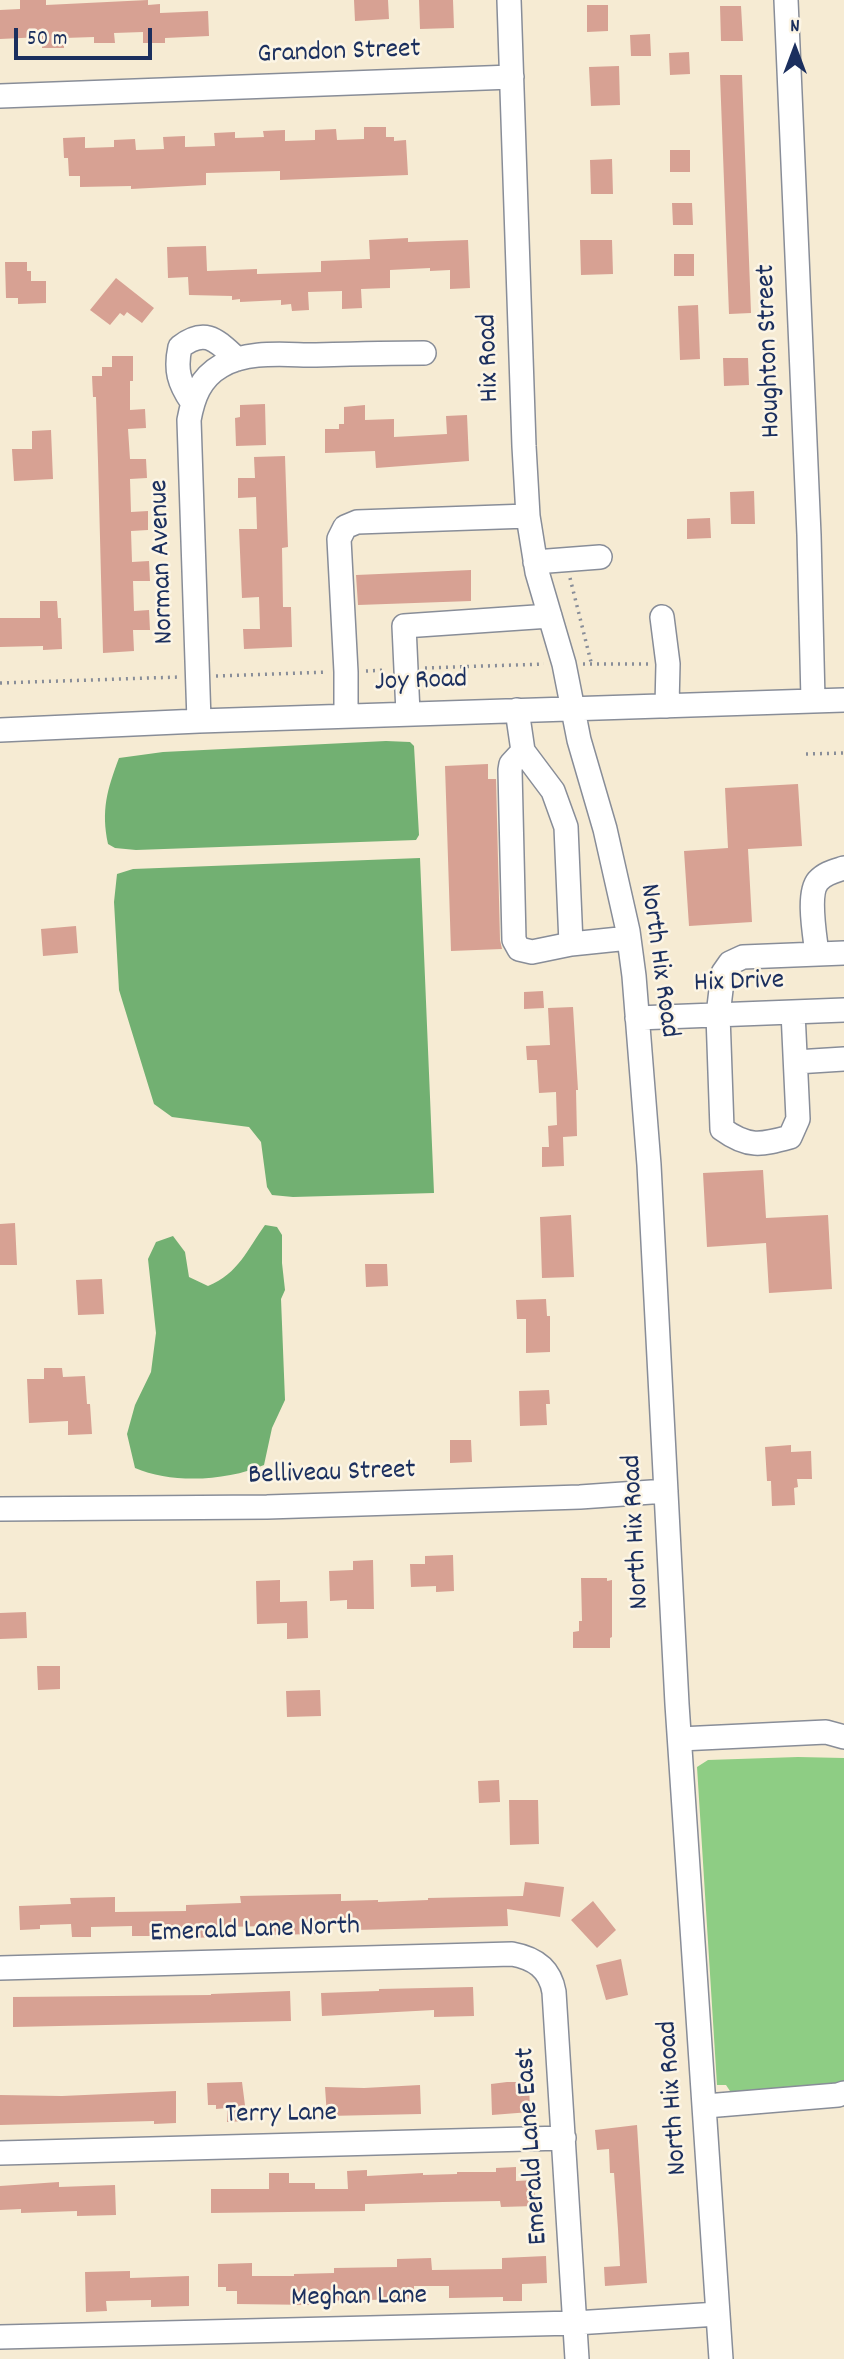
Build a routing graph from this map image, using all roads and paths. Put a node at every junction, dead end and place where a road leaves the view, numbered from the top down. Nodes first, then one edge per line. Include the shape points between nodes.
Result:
1 (509, 0) edge
2 (786, 0) edge
3 (512, 77) junction
4 (0, 96) edge
5 (424, 353) dead end
6 (237, 359) junction
7 (192, 402) junction
8 (528, 516) junction
9 (600, 557) dead end
10 (535, 562) junction
11 (569, 570) dead end
12 (550, 616) junction
13 (662, 617) dead end
14 (591, 663) junction
15 (544, 664) dead end
16 (583, 664) dead end
17 (652, 664) dead end
18 (405, 669) junction
19 (346, 672) junction
20 (220, 676) dead end
21 (176, 677) dead end
22 (0, 683) edge
23 (813, 700) junction
24 (844, 700) edge
25 (667, 706) junction
26 (572, 708) junction
27 (517, 710) junction
28 (408, 713) junction
29 (346, 715) junction
30 (199, 721) junction
31 (0, 730) edge
32 (523, 751) junction
33 (844, 753) edge
34 (806, 754) dead end
35 (844, 868) edge
36 (629, 938) junction
37 (571, 944) junction
38 (844, 953) edge
39 (817, 954) junction
40 (844, 1010) edge
41 (793, 1012) junction
42 (718, 1015) junction
43 (637, 1018) junction
44 (844, 1059) edge
45 (796, 1062) junction
46 (666, 1491) junction
47 (0, 1509) edge
48 (844, 1737) edge
49 (680, 1740) junction
50 (512, 1954) joint
51 (0, 1968) edge
52 (844, 2093) edge
53 (706, 2106) junction
54 (564, 2138) junction
55 (0, 2153) edge
56 (718, 2314) junction
57 (575, 2323) junction
58 (0, 2337) edge
59 (577, 2359) edge
60 (721, 2359) edge

1 - 3 street, Hix Road
2 - 23 street, Houghton Street
3 - 4 street, Grandon Street
3 - 8 street, Hix Road
5 - 6 street
6 - 7 street via 214,371
6 - 7 street, Norman Avenue via 211,338 189,340 180,347 177,374
7 - 30 street, Norman Avenue
8 - 10 street, Hix Road
8 - 19 street via 357,522 345,527 339,539
9 - 10 street
10 - 12 street, Hix Road
11 - 14 path
12 - 18 street via 404,626
12 - 26 street, Hix Road
13 - 25 street
14 - 16 path
14 - 17 path
15 - 18 path
18 - 19 path
18 - 28 street
19 - 20 path
19 - 29 street
21 - 22 path
23 - 24 street, Joy Road
23 - 25 street, Joy Road
25 - 26 street, Joy Road
26 - 27 street, Joy Road
26 - 36 street, North Hix Road
27 - 28 street, Joy Road
27 - 32 street
28 - 29 street, Joy Road
29 - 30 street, Joy Road
30 - 31 street, Joy Road
32 - 37 street via 553,791 566,827
32 - 37 street via 510,770 514,940 519,949 532,952
33 - 34 path
35 - 39 street via 823,877 812,892
36 - 37 street
36 - 43 street, North Hix Road
38 - 39 street
39 - 42 street via 743,957 730,963 723,973
40 - 41 street, Hix Drive
41 - 42 street, Hix Drive
41 - 45 street
42 - 43 street, Hix Drive
42 - 45 street via 722,1129 738,1140 762,1145 790,1137 799,1119
43 - 46 street, North Hix Road
44 - 45 street
46 - 47 street, Belliveau Street via 267,1507
46 - 49 street, North Hix Road
48 - 49 street via 826,1732
49 - 53 street, North Hix Road
50 - 51 street, Emerald Lane North
50 - 54 street, Emerald Lane East via 537,1962 553,1984
52 - 53 street
53 - 56 street, North Hix Road
54 - 55 street, Terry Lane
54 - 57 street, Emerald Lane East
56 - 57 street, Meghan Lane
56 - 60 street, North Hix Road
57 - 58 street, Meghan Lane
57 - 59 street, Emerald Lane East

